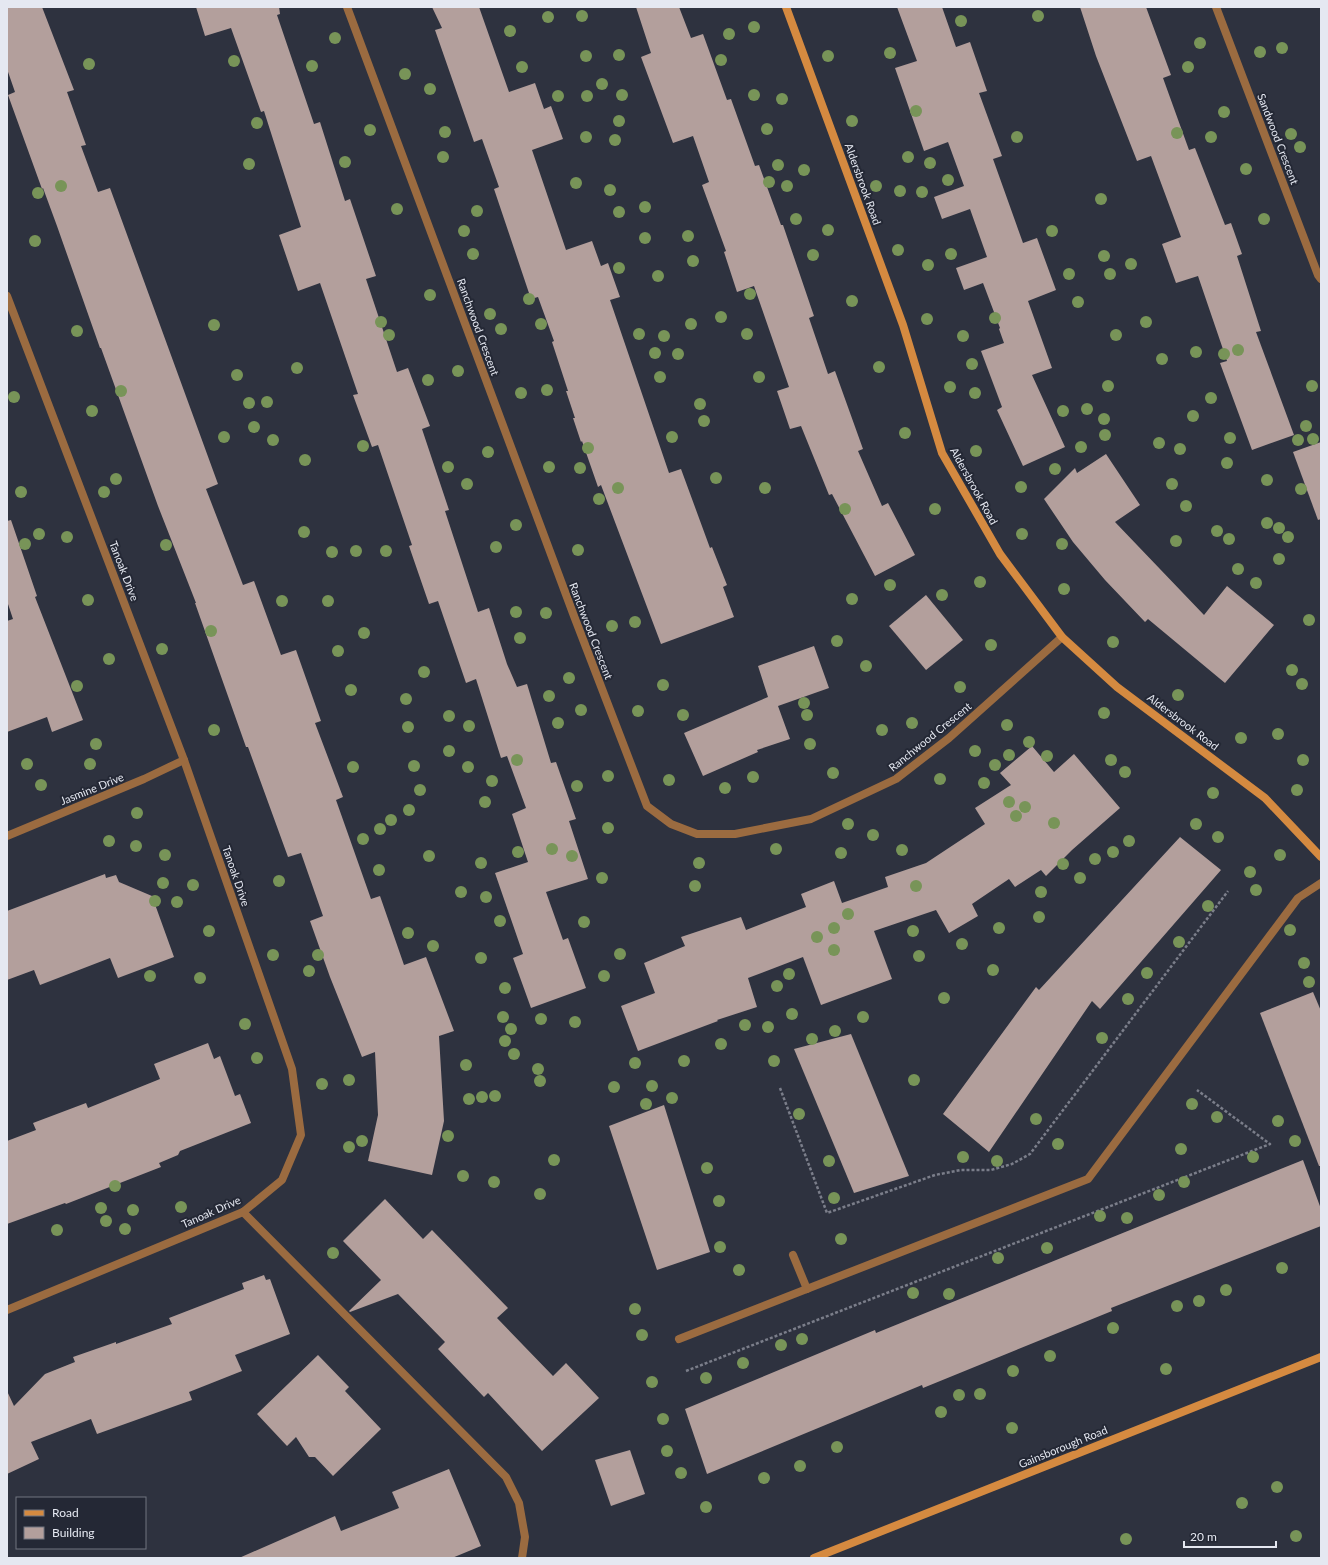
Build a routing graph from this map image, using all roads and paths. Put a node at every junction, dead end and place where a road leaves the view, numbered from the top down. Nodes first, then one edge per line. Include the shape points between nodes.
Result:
1 (347, 7) edge
2 (786, 7) edge
3 (1216, 7) edge
4 (1321, 279) edge
5 (7, 296) edge
6 (1062, 637) junction
7 (184, 760) junction
8 (7, 836) edge
9 (1321, 857) edge
10 (1321, 883) edge
11 (1228, 891) dead end
12 (780, 1088) dead end
13 (1197, 1090) dead end
14 (243, 1212) junction
15 (793, 1255) dead end
16 (807, 1289) junction
17 (7, 1310) edge
18 (679, 1339) dead end
19 (1321, 1357) edge
20 (686, 1371) dead end
21 (522, 1558) edge
22 (814, 1558) edge

1 - 6 street, Ranchwood Crescent via 647,806 671,824 697,834 735,834 811,819 896,779 949,738
2 - 6 street, Aldersbrook Road via 903,325 942,453 1000,554
3 - 4 street, Sandwood Crescent
5 - 7 street, Tanoak Drive
6 - 9 street, Aldersbrook Road via 1117,687 1265,798
7 - 8 street, Jasmine Drive
7 - 14 street, Tanoak Drive via 292,1069 301,1136 282,1180
10 - 16 street via 1298,898 1088,1179
11 - 12 path via 1030,1154 1012,1164 991,1170 961,1170 935,1175 827,1213
13 - 20 path via 1270,1144
14 - 17 street, Tanoak Drive
14 - 21 street via 506,1477 519,1503 525,1537
15 - 16 street
16 - 18 street
19 - 22 street, Gainsborough Road

